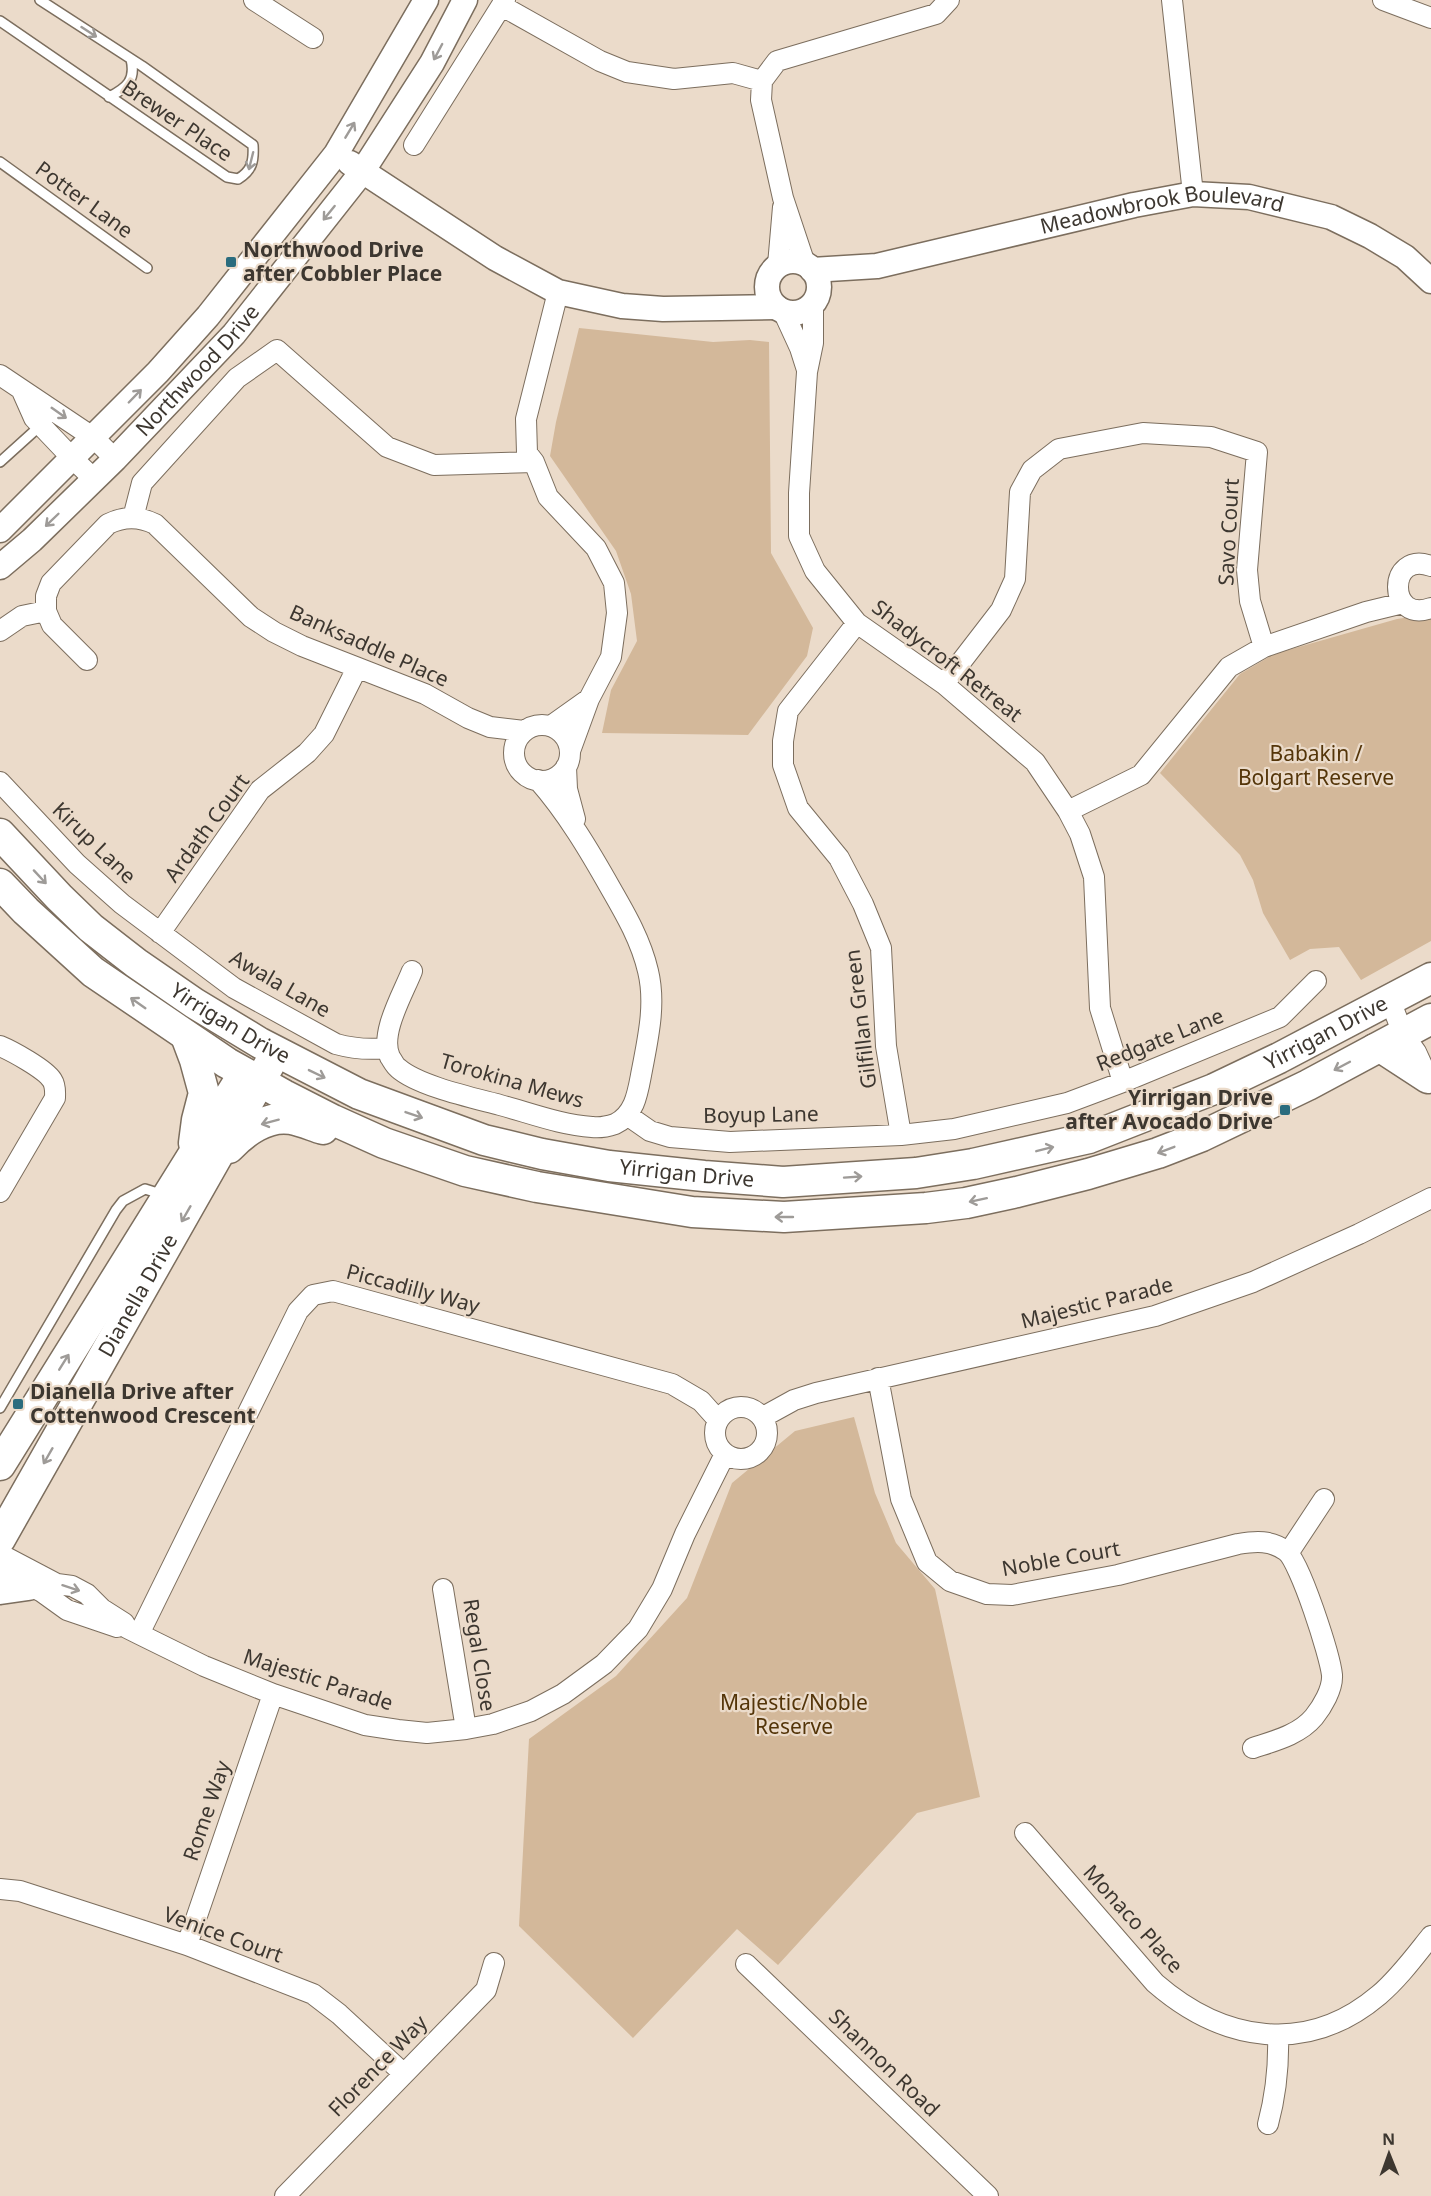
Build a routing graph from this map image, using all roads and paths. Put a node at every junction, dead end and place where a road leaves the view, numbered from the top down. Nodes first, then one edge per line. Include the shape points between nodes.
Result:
1 (40, 0) edge
2 (254, 0) edge
3 (426, 0) edge
4 (465, 0) edge
5 (949, 0) edge
6 (1172, 0) edge
7 (1383, 0) edge
8 (504, 3) edge
9 (1431, 18) edge
10 (0, 21) edge
11 (313, 38) dead end
12 (131, 59) junction
13 (762, 81) junction
14 (110, 97) junction
15 (414, 145) dead end
16 (336, 154) junction
17 (0, 162) edge
18 (362, 172) junction
19 (1193, 194) junction
20 (783, 198) junction
21 (877, 266) junction
22 (809, 267) junction
23 (147, 268) dead end
24 (773, 271) junction
25 (1431, 281) edge
26 (558, 292) junction
27 (815, 299) junction
28 (698, 309) junction
29 (780, 309) junction
30 (807, 372) junction
31 (0, 375) edge
32 (22, 391) junction
33 (41, 425) junction
34 (94, 438) junction
35 (72, 458) junction
36 (114, 459) junction
37 (0, 462) edge
38 (534, 462) junction
39 (94, 479) junction
40 (132, 518) junction
41 (0, 530) edge
42 (1431, 566) edge
43 (0, 567) edge
44 (1403, 603) junction
45 (1431, 608) edge
46 (46, 610) junction
47 (857, 623) junction
48 (0, 631) edge
49 (1264, 647) junction
50 (87, 660) dead end
51 (357, 668) junction
52 (944, 684) junction
53 (590, 699) junction
54 (468, 718) junction
55 (551, 726) junction
56 (524, 731) junction
57 (514, 758) junction
58 (568, 759) junction
59 (538, 780) junction
60 (0, 782) edge
61 (1068, 811) junction
62 (577, 830) junction
63 (0, 834) edge
64 (0, 884) edge
65 (160, 933) junction
66 (412, 971) dead end
67 (1431, 978) edge
68 (1316, 981) dead end
69 (1398, 996) junction
70 (1417, 1027) edge
71 (186, 1036) junction
72 (0, 1046) edge
73 (268, 1048) junction
74 (387, 1048) junction
75 (1374, 1049) junction
76 (1430, 1072) edge
77 (252, 1077) junction
78 (1124, 1082) junction
79 (627, 1115) junction
80 (901, 1135) junction
81 (204, 1157) junction
82 (465, 1171) junction
83 (0, 1192) edge
84 (166, 1196) junction
85 (1431, 1198) edge
86 (878, 1378) junction
87 (0, 1408) edge
88 (763, 1417) junction
89 (718, 1420) junction
90 (725, 1454) junction
91 (0, 1465) edge
92 (1324, 1499) dead end
93 (0, 1539) edge
94 (1289, 1552) junction
95 (0, 1554) edge
96 (0, 1570) edge
97 (14, 1587) edge
98 (443, 1589) dead end
99 (133, 1631) junction
100 (273, 1694) junction
101 (466, 1729) junction
102 (1253, 1748) dead end
103 (1025, 1833) dead end
104 (0, 1889) edge
105 (1431, 1936) edge
106 (187, 1945) junction
107 (494, 1963) dead end
108 (746, 1964) dead end
109 (1278, 2035) junction
110 (404, 2074) junction
111 (1269, 2124) dead end
112 (285, 2196) edge
113 (988, 2196) edge

1 -> 12 lane, Brewer Place
2 - 11 street
16 -> 3 street, Northwood Drive
4 -> 18 street, Northwood Drive via 432,63
5 - 13 street via 936,14 777,62
6 - 19 street
7 - 9 street
8 - 13 street via 600,61 627,72 674,79 733,72
8 - 15 street
10 - 14 lane, Brewer Place
12 - 14 lane via 129,85
12 -> 14 lane, Brewer Place via 253,145 252,166 238,179 227,177
13 - 20 street via 761,100
16 - 18 street, Meadowbrook Boulevard
34 -> 16 street, Northwood Drive via 208,316
17 - 23 lane, Potter Lane
18 - 26 street, Meadowbrook Boulevard via 495,258
18 -> 36 street, Northwood Drive via 234,334
19 - 21 street, Meadowbrook Boulevard
19 - 25 street, Meadowbrook Boulevard via 1248,197 1331,217 1405,257
20 - 22 street
20 - 24 street
21 - 22 street, Meadowbrook Boulevard
21 - 27 street, Meadowbrook Boulevard
22 - 24 street, Meadowbrook Boulevard via 791,261
22 - 27 street via 818,281
24 - 28 street, Meadowbrook Boulevard via 732,297
24 - 29 street via 766,288
26 - 28 street, Meadowbrook Boulevard via 622,306
26 - 38 street via 526,420 527,453
27 - 29 street, Meadowbrook Boulevard via 800,312
27 - 30 street, Shadycroft Retreat
28 - 29 street, Meadowbrook Boulevard
29 - 30 street, Shadycroft Retreat via 800,348
30 - 47 street, Shadycroft Retreat via 799,536 815,571
31 - 32 street
32 - 33 street
32 -> 34 street
33 - 35 street
33 - 37 lane
34 - 35 street, Northwood Drive
34 - 36 street
35 - 39 street
35 - 41 street, Northwood Drive
36 - 39 street, Northwood Drive
38 - 40 street via 434,465 387,447 277,350 237,378 142,483
38 - 53 street via 548,497 596,548 614,583 617,613 611,657
39 -> 43 street, Northwood Drive
40 - 46 street via 108,524 51,583
40 - 51 street, Banksaddle Place via 155,524 250,617 302,646
42 - 44 street via 1416,563 1402,572 1397,587
44 - 45 street via 1414,610
44 - 49 street
46 - 48 street via 22,616
46 - 50 street via 52,625
47 - 52 street, Shadycroft Retreat
47 - 80 street, Gilfillan Green via 788,711 783,765 798,808 839,858 881,948 886,1046
49 - 52 street, Savo Court via 1250,601 1247,570 1257,452 1211,437 1143,433 1059,449 1032,470 1020,492 1015,579 1001,610
49 - 61 street via 1229,667 1141,775
51 - 54 street, Banksaddle Place via 425,694
51 - 65 street, Ardath Court via 324,734 307,753 260,790
52 - 61 street, Shadycroft Retreat via 1035,762
53 - 55 street
53 - 58 street
54 - 56 street, Banksaddle Place via 490,727
54 - 57 street, Banksaddle Place
55 - 56 street via 539,725
55 - 58 street via 563,734
56 - 57 street via 517,740
57 - 59 street via 523,773
58 - 59 street via 554,778
58 - 62 street via 567,789
59 - 62 street
60 - 65 street, Kirup Lane via 77,864
61 - 78 street, Shadycroft Retreat via 1094,877 1100,1008
62 - 79 street via 634,929 648,972 652,1002 649,1034 636,1102
63 -> 73 main road, Yirrigan Drive via 91,928 194,1003
71 -> 64 main road, Yirrigan Drive via 93,972
65 - 74 street, Awala Lane via 234,988 336,1044 367,1050
66 - 74 street via 391,1023
67 - 69 main road, Yirrigan Drive
68 - 78 street, Redgate Lane via 1280,1017
69 - 70 street
73 -> 69 main road, Yirrigan Drive via 359,1094 484,1140 609,1166 783,1182 916,1173 1089,1138 1214,1089
70 - 75 main road, Yirrigan Drive
70 - 76 street
71 - 77 main road, Yirrigan Drive
71 - 81 main road via 204,1093 197,1120
72 - 83 street via 45,1073 56,1089 55,1098
73 - 77 main road, Dianella Drive
74 - 79 street, Torokina Mews via 398,1068 438,1088 596,1128 615,1124
75 - 76 main road via 1382,1048
75 -> 82 main road, Yirrigan Drive via 1264,1107 1158,1153 966,1203 784,1218 692,1212
77 - 81 main road, Dianella Drive via 230,1098
77 - 82 main road, Yirrigan Drive via 384,1143
78 - 80 street, Redgate Lane via 1066,1103 954,1129
79 - 80 street, Boyup Lane via 650,1131 670,1137 730,1143
82 -> 81 main road via 424,1168 289,1118 267,1121
81 - 84 main road, Dianella Drive
81 -> 93 main road, Dianella Drive
84 - 87 lane via 145,1190 123,1201
91 -> 84 main road, Dianella Drive
85 - 86 street, Majestic Parade via 1253,1282 1155,1316
86 - 88 street, Majestic Parade via 794,1400
86 - 94 street, Noble Court via 901,1499 927,1562 950,1581 987,1594 1012,1595 1118,1575 1256,1541 1274,1543
88 - 89 street via 740,1406 727,1410
88 - 90 street via 768,1437 762,1449 745,1459
89 - 90 street via 716,1442
89 - 99 street, Piccadilly Way via 701,1401 672,1384 333,1291 313,1295 298,1311
90 - 101 street, Majestic Parade via 662,1589 638,1629 604,1664 563,1694 531,1711
92 - 94 street
94 - 102 street via 1301,1573 1332,1678 1314,1718 1295,1733
95 -> 99 street, Majestic Parade via 57,1584 87,1594
96 - 97 street, Majestic Parade
97 - 99 street, Majestic Parade via 76,1614
98 - 101 street, Regal Close
99 - 100 street, Majestic Parade
100 - 101 street, Majestic Parade via 365,1725 428,1733
100 - 106 street, Rome Way
103 - 109 street, Monaco Place via 1098,1920 1175,2000 1230,2028
104 - 106 street, Venice Court via 20,1891
105 - 109 street, Monaco Place via 1380,1995 1351,2015 1326,2027
106 - 110 street, Venice Court via 313,1994
107 - 110 street, Florence Way via 486,1990
108 - 113 street, Shannon Road
109 - 111 street via 1279,2067
110 - 112 street, Florence Way

